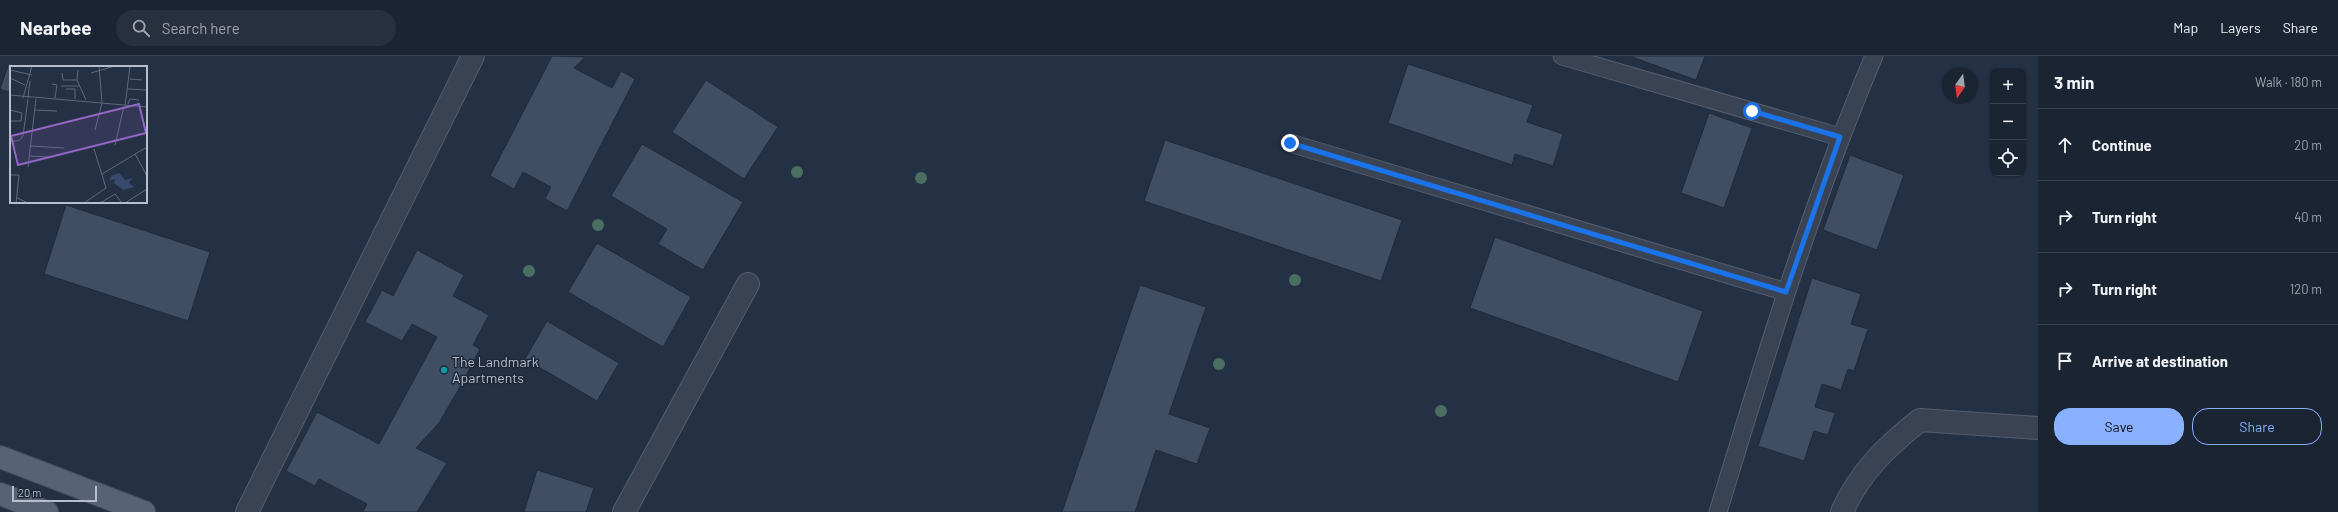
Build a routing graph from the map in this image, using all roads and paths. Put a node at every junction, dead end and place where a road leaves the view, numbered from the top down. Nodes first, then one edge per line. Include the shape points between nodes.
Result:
1 (473, 56) edge
2 (1562, 56) edge
3 (1874, 56) edge
4 (1840, 137) junction
5 (1290, 143) dead end
6 (748, 284) dead end
7 (1786, 292) junction
8 (2038, 428) edge
9 (0, 457) edge
10 (0, 494) edge
11 (47, 512) edge
12 (144, 512) edge
13 (247, 512) edge
14 (624, 512) edge
15 (1718, 512) edge
16 (1842, 512) edge

1 - 13 street
2 - 4 lane
3 - 4 lane
4 - 7 lane
5 - 7 lane
6 - 14 street
7 - 15 lane
8 - 16 street via 1920,420 1881,452 1852,490
9 - 12 main road
10 - 11 main road

